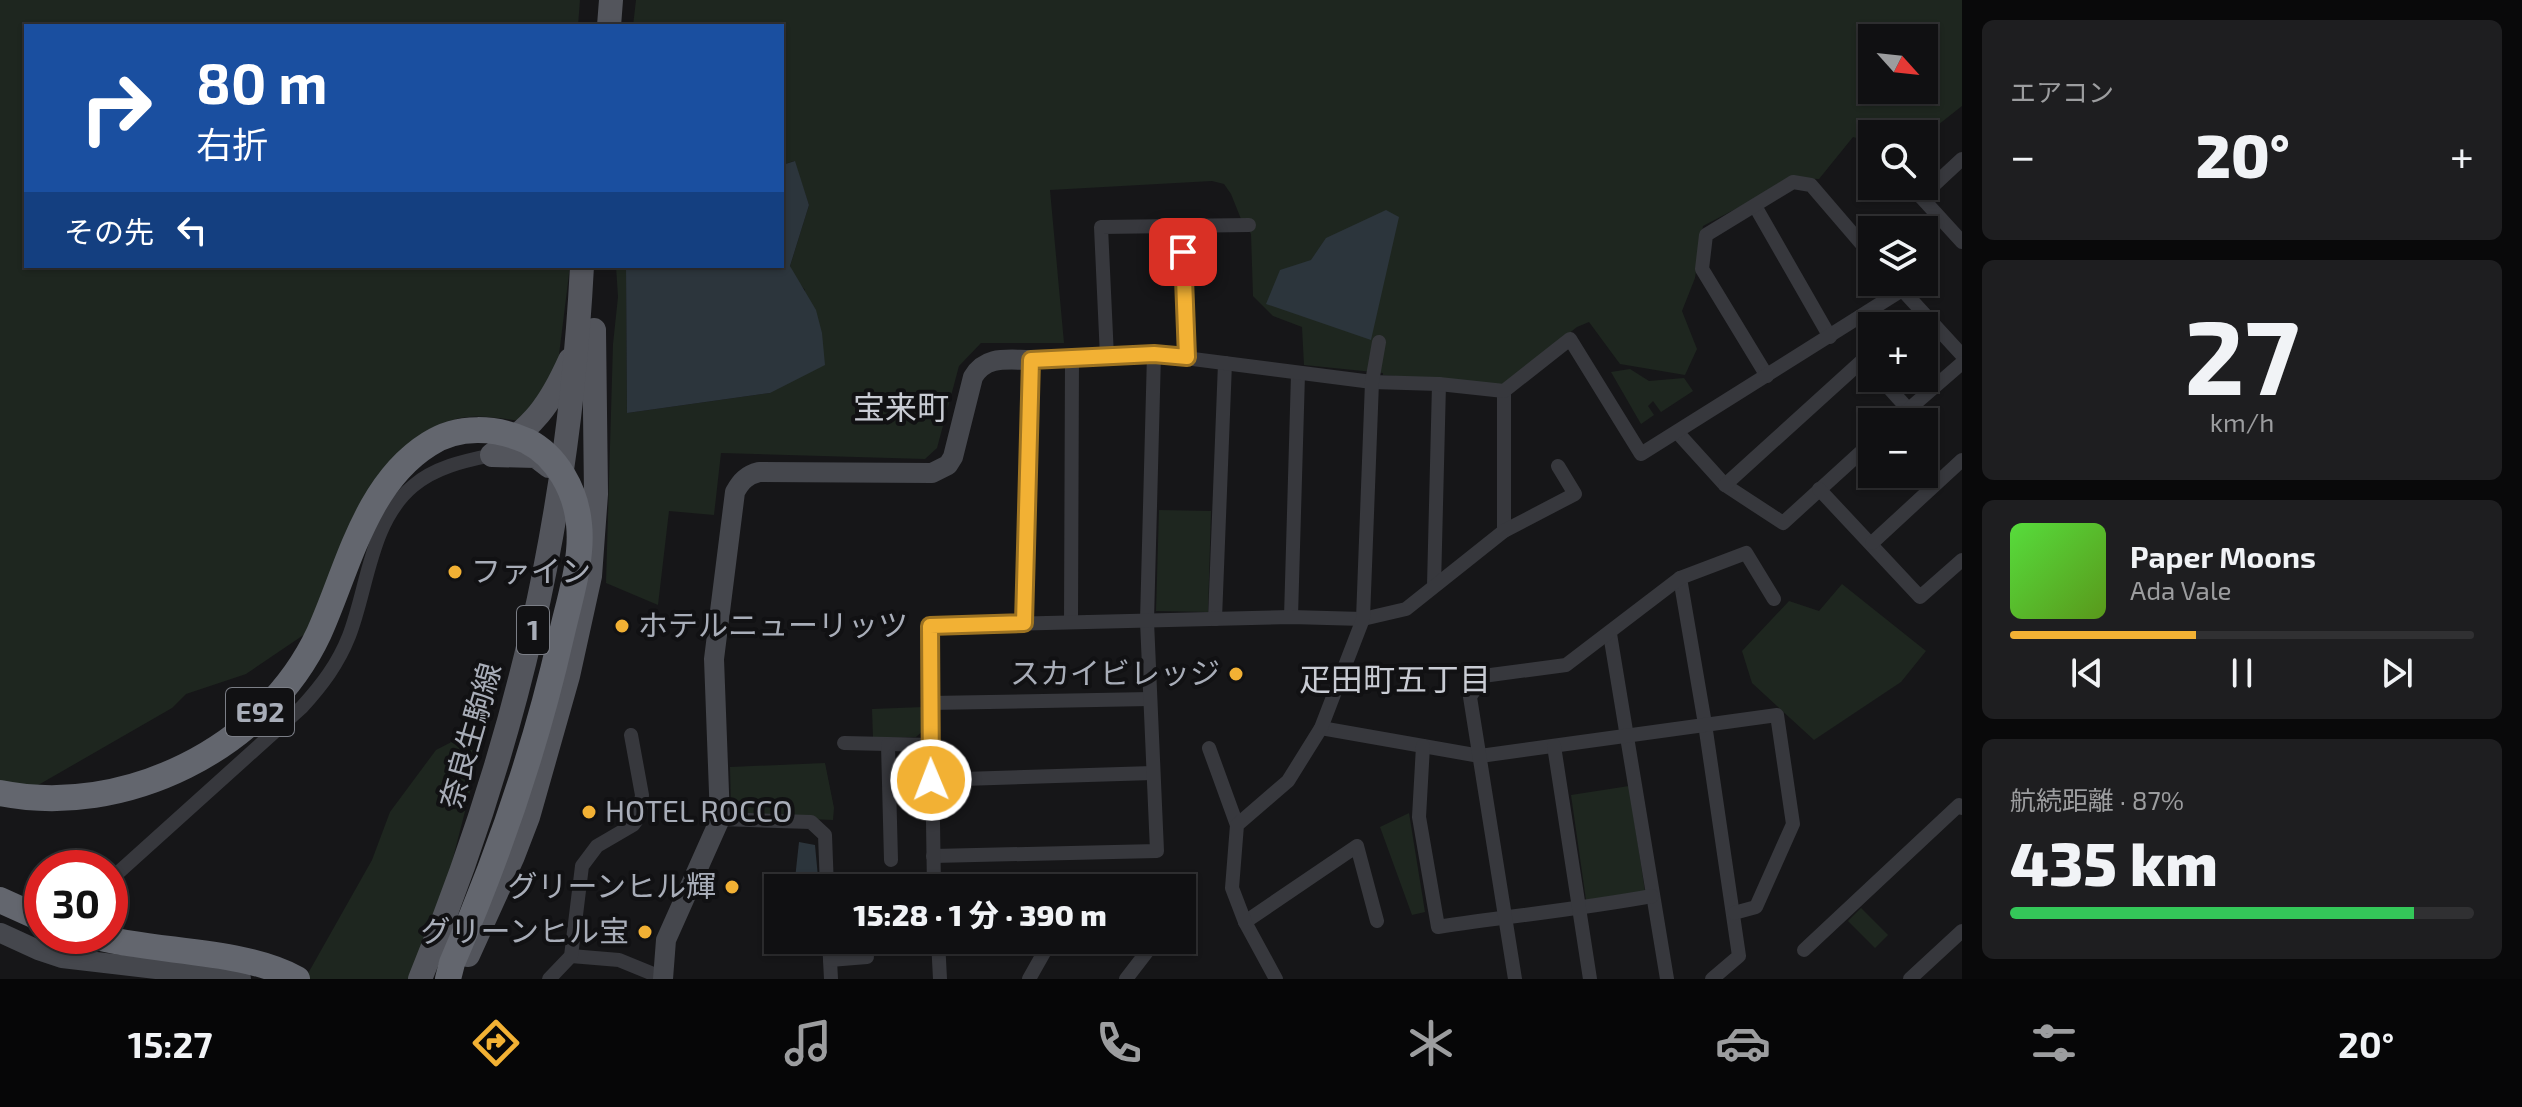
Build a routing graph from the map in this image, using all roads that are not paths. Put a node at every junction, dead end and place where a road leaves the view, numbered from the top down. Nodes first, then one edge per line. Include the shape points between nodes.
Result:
1 (596, 0) edge
2 (611, 0) edge
3 (594, 24) edge
4 (609, 24) edge
5 (1962, 159) edge
6 (1938, 176) edge
7 (1924, 200) edge
8 (1755, 206) junction
9 (1249, 225) dead end
10 (1183, 226) junction
11 (1959, 234) edge
12 (1858, 240) edge
13 (582, 268) edge
14 (597, 268) edge
15 (1885, 296) edge
16 (1907, 296) edge
17 (586, 337) junction
18 (1830, 337) junction
19 (1379, 342) dead end
20 (1154, 354) junction
21 (1962, 355) edge
22 (1107, 357) junction
23 (1187, 357) junction
24 (1072, 358) junction
25 (1031, 360) junction
26 (1225, 363) junction
27 (1962, 363) edge
28 (1858, 364) edge
29 (1298, 374) junction
30 (1767, 376) junction
31 (1372, 382) junction
32 (1439, 384) junction
33 (1504, 391) junction
34 (1893, 392) edge
35 (1907, 408) edge
36 (1909, 408) edge
37 (1677, 432) junction
38 (1858, 454) edge
39 (492, 455) junction
40 (1962, 460) edge
41 (1558, 466) dead end
42 (1725, 485) junction
43 (1819, 489) junction
44 (557, 503) junction
45 (1504, 531) junction
46 (1872, 543) junction
47 (1962, 560) edge
48 (1680, 578) junction
49 (1434, 586) junction
50 (1774, 599) dead end
51 (1291, 617) junction
52 (1215, 619) junction
53 (1363, 619) junction
54 (1147, 621) junction
55 (1071, 622) junction
56 (1024, 623) junction
57 (1610, 634) junction
58 (1150, 699) junction
59 (930, 703) junction
60 (1705, 724) junction
61 (1321, 728) junction
62 (631, 735) dead end
63 (1628, 736) junction
64 (844, 743) dead end
65 (888, 745) junction
66 (931, 745) junction
67 (1423, 746) junction
68 (1554, 746) junction
69 (1209, 748) dead end
70 (1480, 756) junction
71 (1153, 773) junction
72 (931, 780) junction
73 (0, 793) edge
74 (1962, 808) edge
75 (720, 819) junction
76 (1237, 825) junction
77 (933, 856) junction
78 (891, 860) dead end
79 (128, 864) edge
80 (826, 874) edge
81 (934, 874) edge
82 (1652, 896) junction
83 (1579, 910) junction
84 (20, 912) edge
85 (1734, 913) junction
86 (1506, 917) junction
87 (1377, 921) dead end
88 (1245, 922) junction
89 (1962, 931) edge
90 (0, 933) edge
91 (128, 944) edge
92 (1804, 950) dead end
93 (830, 954) edge
94 (939, 954) edge
95 (1043, 954) edge
96 (1142, 954) edge
97 (571, 956) junction
98 (867, 957) dead end
99 (830, 960) junction
100 (451, 975) edge
101 (663, 978) edge
102 (241, 979) edge
103 (297, 979) edge
104 (420, 979) edge
105 (549, 979) edge
106 (831, 979) edge
107 (940, 979) edge
108 (1029, 979) edge
109 (1126, 979) edge
110 (1276, 979) edge
111 (1515, 979) edge
112 (1590, 979) edge
113 (1667, 979) edge
114 (1712, 979) edge
115 (1910, 979) edge

1 - 3 main road
2 - 4 main road
5 - 6 street
7 - 11 street
8 - 12 street via 1793,182 1811,185
8 - 18 street
8 - 30 street via 1706,235 1702,269
9 - 10 street
10 - 22 street via 1101,227
10 - 23 street
13 - 17 main road, 奈良生駒線 / 1
14 - 17 main road, 奈良生駒線 / 1
15 - 18 street
16 - 21 street
17 - 39 main road via 536,420
17 - 44 main road, 奈良生駒線 / 1
17 - 100 main road, 奈良生駒線 / 1 via 596,494 585,600 528,817
18 - 30 street
19 - 31 street
20 - 22 street
20 - 23 street
20 - 54 street
22 - 24 street
23 - 26 street
24 - 25 street
24 - 55 street
25 - 56 street
25 - 75 street via 993,360 978,369 953,457 941,470 759,472 739,484 714,659
26 - 29 street
26 - 52 street
27 - 36 street
28 - 42 street
29 - 31 street
29 - 51 street
30 - 37 street
31 - 32 street
31 - 53 street
32 - 33 street
32 - 49 street
33 - 37 street via 1570,339 1641,454
33 - 45 street
34 - 35 street
37 - 42 street
38 - 43 street
39 - 44 main road via 523,454 546,462 557,482
39 - 79 street via 433,472 398,499 379,539 339,661 321,686
40 - 46 street
41 - 45 street via 1575,494
42 - 43 street via 1783,523
43 - 46 street
44 - 104 main road, 奈良生駒線 / 1 via 530,645 505,740
45 - 49 street
46 - 47 street via 1920,597
48 - 50 street via 1746,553
48 - 57 street
48 - 60 street
49 - 53 street via 1406,609
51 - 52 street
51 - 53 street
52 - 54 street
53 - 61 street
54 - 55 street
54 - 58 street
55 - 56 street
56 - 59 street via 930,626
57 - 63 street
57 - 70 street via 1566,665 1483,676 1470,697
58 - 59 street
58 - 71 street
59 - 66 street
60 - 63 street
60 - 85 street
60 - 85 street via 1777,715 1793,824 1756,907
61 - 67 street
61 - 76 street via 1288,781
62 - 97 street via 642,795 639,817 597,846 582,866
63 - 68 street
63 - 82 street
64 - 65 street
65 - 66 street
65 - 78 street
66 - 72 street
67 - 70 street
67 - 86 street via 1419,817 1438,927
68 - 70 street
68 - 83 street
69 - 76 street
70 - 86 street
71 - 72 street
71 - 77 street via 1157,851
72 - 77 street
73 - 100 highway, E92 via 61,799 108,794 175,771 234,735 281,691 308,654 371,511 399,468 433,441 468,430 520,439 559,468 570,488 580,526 575,571 531,757
74 - 92 street via 1959,805
75 - 80 street via 811,822 825,835
75 - 101 street via 666,940
76 - 88 street via 1232,888
77 - 81 street
82 - 83 street
82 - 113 street
83 - 86 street
83 - 112 street
84 - 90 street
85 - 114 street via 1739,956
86 - 111 street
87 - 88 street via 1357,846
88 - 110 street
89 - 115 street
90 - 102 street via 62,958
91 - 103 highway via 255,963
93 - 99 street
94 - 107 street
95 - 108 street
96 - 109 street
97 - 101 street via 619,960
97 - 105 street
98 - 99 street
99 - 106 street

